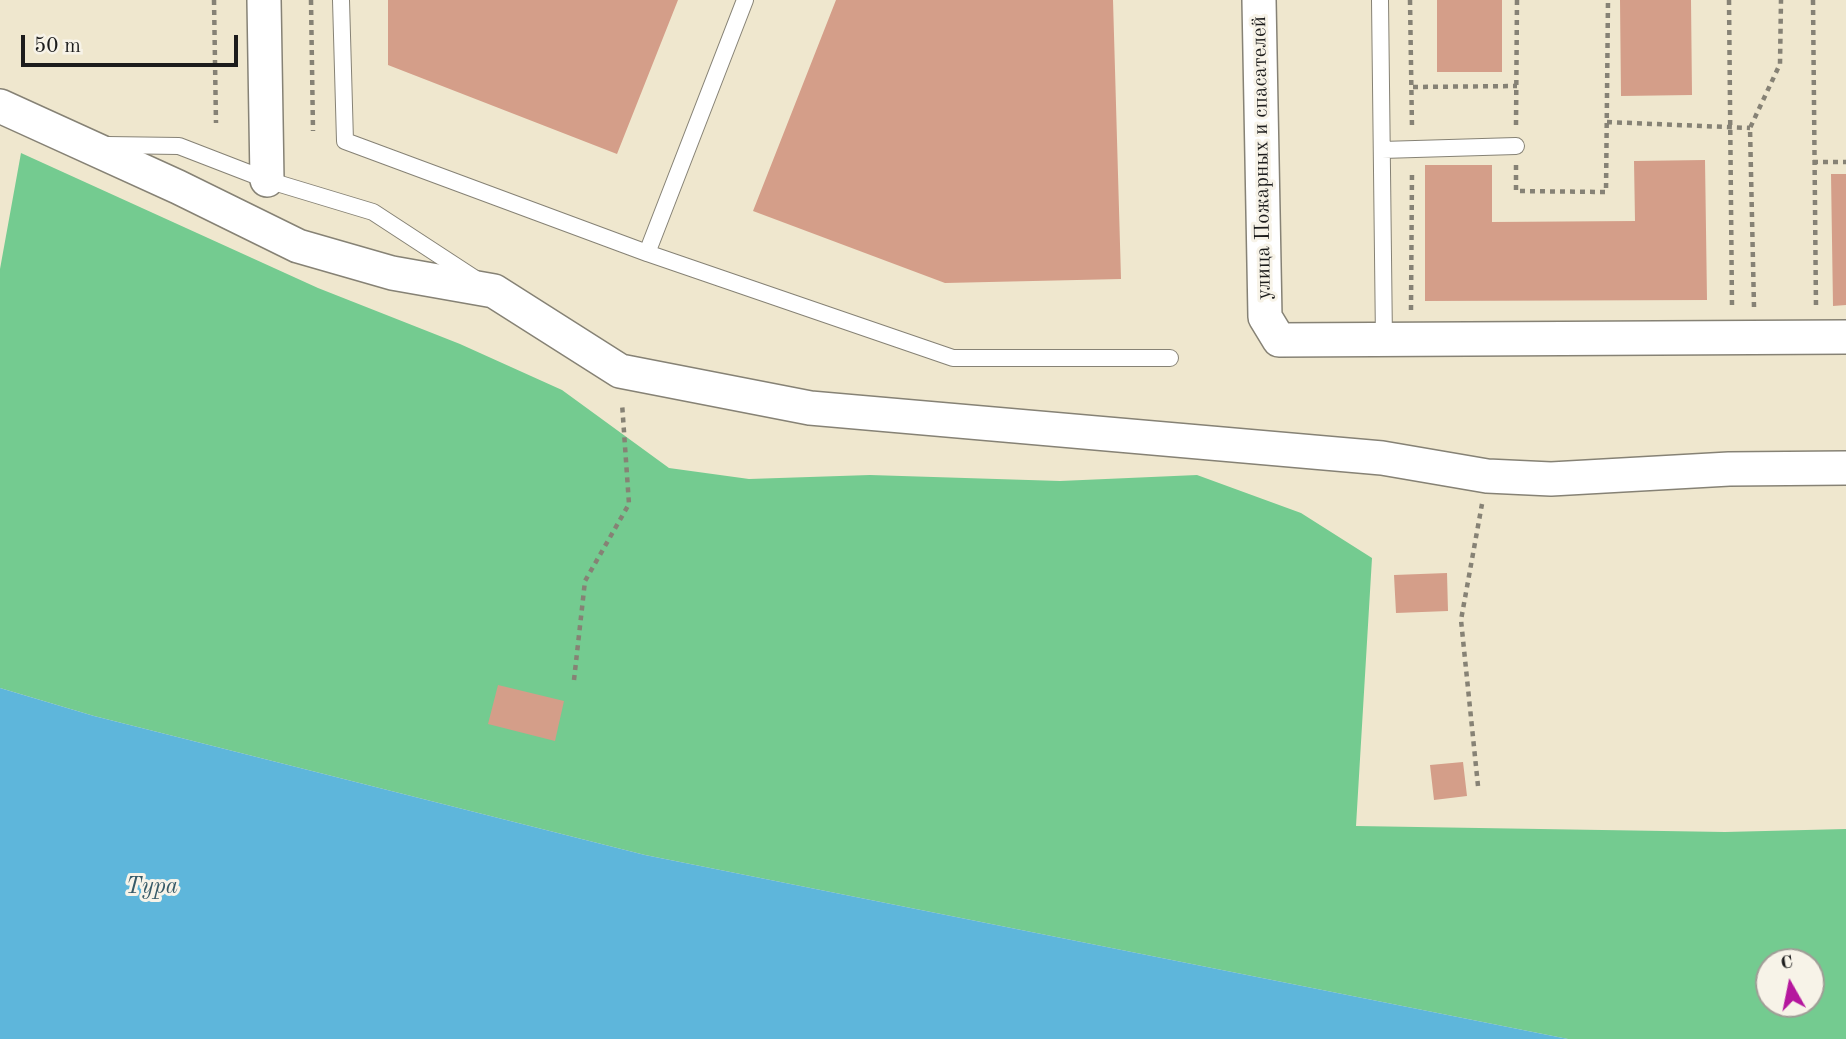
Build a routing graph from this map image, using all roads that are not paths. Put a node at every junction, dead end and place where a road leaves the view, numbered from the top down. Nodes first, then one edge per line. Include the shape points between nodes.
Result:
1 (264, 0) edge
2 (341, 0) edge
3 (745, 0) edge
4 (1259, 0) edge
5 (1380, 0) edge
6 (0, 106) edge
7 (86, 145) junction
8 (1516, 146) road end
9 (1382, 150) junction
10 (267, 180) junction
11 (647, 253) junction
12 (494, 291) junction
13 (1846, 337) edge
14 (1384, 341) junction
15 (1170, 358) dead end
16 (1846, 468) edge

1 - 10 street
2 - 11 lane via 345,141
3 - 11 lane
4 - 14 street, улица Пожарных и спасателей via 1265,317 1279,340
5 - 9 lane
6 - 7 street
7 - 10 lane via 179,146
7 - 12 street via 298,246 392,273
8 - 9 lane
9 - 14 lane
10 - 12 lane via 373,212
11 - 15 lane via 953,358
12 - 16 street via 620,371 810,408 1382,458 1486,476 1551,479
13 - 14 street

